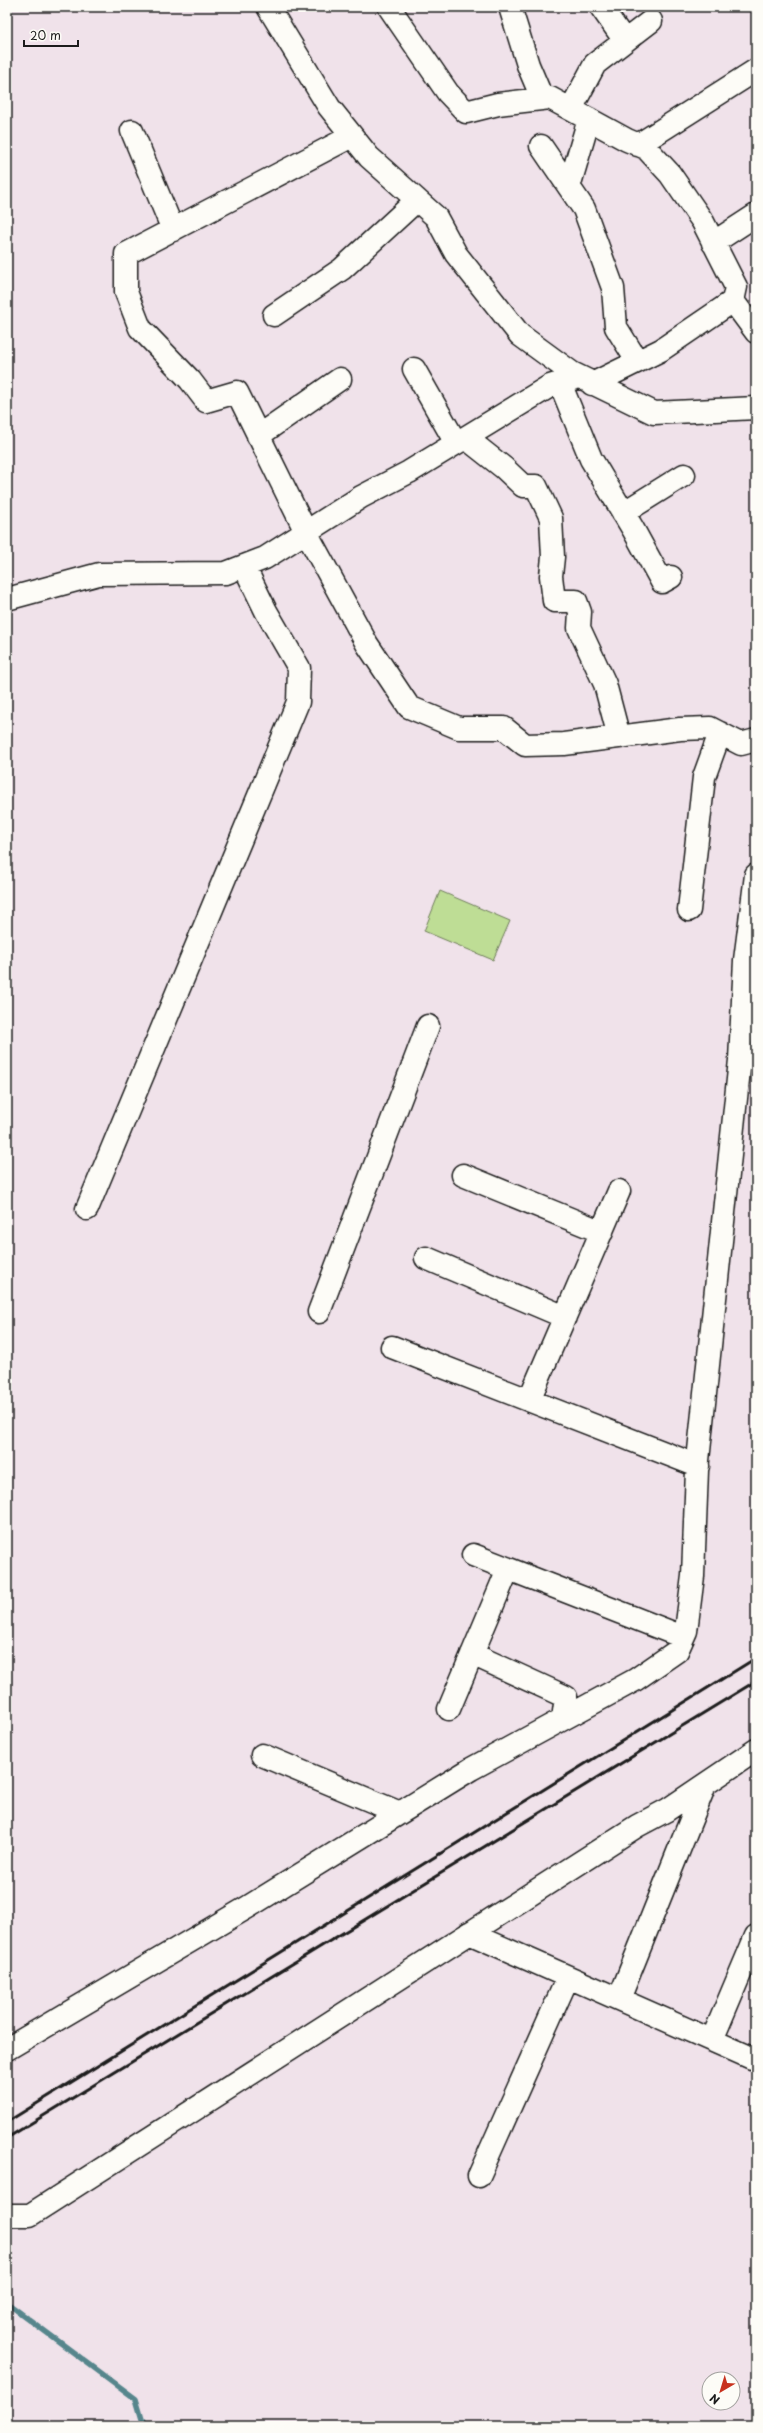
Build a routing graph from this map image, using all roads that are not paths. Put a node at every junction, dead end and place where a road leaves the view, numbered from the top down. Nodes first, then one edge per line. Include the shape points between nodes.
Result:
1 (268, 7) edge
2 (389, 7) edge
3 (510, 7) edge
4 (601, 7) edge
5 (651, 21) dead end
6 (625, 41) junction
7 (756, 70) edge
8 (542, 98) junction
9 (571, 109) junction
10 (589, 120) junction
11 (132, 131) dead end
12 (352, 136) junction
13 (638, 145) junction
14 (541, 146) dead end
15 (569, 187) junction
16 (417, 200) junction
17 (756, 215) edge
18 (173, 230) junction
19 (713, 243) junction
20 (733, 301) junction
21 (274, 315) dead end
22 (756, 332) edge
23 (637, 361) junction
24 (414, 369) dead end
25 (340, 379) dead end
26 (577, 381) junction
27 (756, 408) edge
28 (258, 436) junction
29 (461, 441) junction
30 (684, 475) dead end
31 (623, 513) junction
32 (306, 532) junction
33 (244, 566) junction
34 (671, 576) dead end
35 (7, 599) edge
36 (720, 733) junction
37 (620, 737) junction
38 (756, 740) edge
39 (756, 875) edge
40 (689, 910) dead end
41 (428, 1026) dead end
42 (463, 1175) dead end
43 (619, 1191) dead end
44 (87, 1209) dead end
45 (602, 1232) junction
46 (426, 1258) dead end
47 (319, 1312) dead end
48 (565, 1317) junction
49 (392, 1347) dead end
50 (529, 1400) junction
51 (698, 1466) junction
52 (473, 1555) dead end
53 (508, 1569) junction
54 (683, 1637) junction
55 (472, 1654) junction
56 (449, 1709) dead end
57 (563, 1719) junction
58 (756, 1750) edge
59 (262, 1755) dead end
60 (705, 1785) junction
61 (400, 1813) junction
62 (469, 1933) junction
63 (756, 1936) edge
64 (568, 1977) junction
65 (619, 1999) junction
66 (712, 2040) junction
67 (7, 2049) edge
68 (754, 2059) dead end
69 (479, 2176) dead end
70 (7, 2215) edge

1 - 12 street via 329,107
2 - 8 street via 448,93 466,112 498,104
3 - 8 street via 528,65
4 - 6 street
5 - 6 street
6 - 9 street via 595,64
7 - 13 street
8 - 9 street via 550,98
9 - 10 street
10 - 13 street
10 - 15 street
11 - 18 street
12 - 16 street via 369,157
12 - 18 street
13 - 19 street via 646,148 670,174
14 - 15 street
15 - 23 street via 584,209 603,257 613,288 616,327
16 - 21 street via 342,269
16 - 26 street via 436,217 456,254 520,335
17 - 19 street
18 - 28 street via 126,254 126,292 140,328 190,380 206,401 237,392
19 - 20 street via 736,287
20 - 22 street
20 - 23 street via 661,350
23 - 26 street
24 - 29 street
25 - 28 street
26 - 27 street via 654,413
26 - 29 street via 550,386
26 - 31 street via 591,460
28 - 32 street
29 - 32 street via 361,497
29 - 37 street via 504,468 522,486 536,486 551,518 551,576 554,601 576,601 580,612 579,628 605,684
30 - 31 street
31 - 34 street via 662,582
32 - 33 street via 265,558
32 - 37 street via 367,644 409,707 459,728 504,728 526,745 564,744
33 - 35 street via 226,573 99,574
33 - 44 street via 266,611 300,668 298,702
36 - 37 street via 710,728
36 - 38 street via 741,744
36 - 40 street via 704,777
39 - 51 street via 745,960 740,1060
41 - 47 street
42 - 45 street
43 - 45 street
45 - 48 street
46 - 48 street
48 - 50 street
49 - 50 street
50 - 51 street
51 - 54 street via 693,1576
52 - 53 street
53 - 54 street
53 - 55 street
54 - 57 street via 677,1651 635,1680
55 - 56 street
55 - 57 street via 566,1697
57 - 61 street via 471,1769
58 - 60 street
59 - 61 street
60 - 62 street
60 - 65 street
61 - 67 street via 241,1911
62 - 64 street
62 - 70 street via 30,2215
63 - 66 street
64 - 65 street
64 - 69 street
65 - 66 street
66 - 68 street

